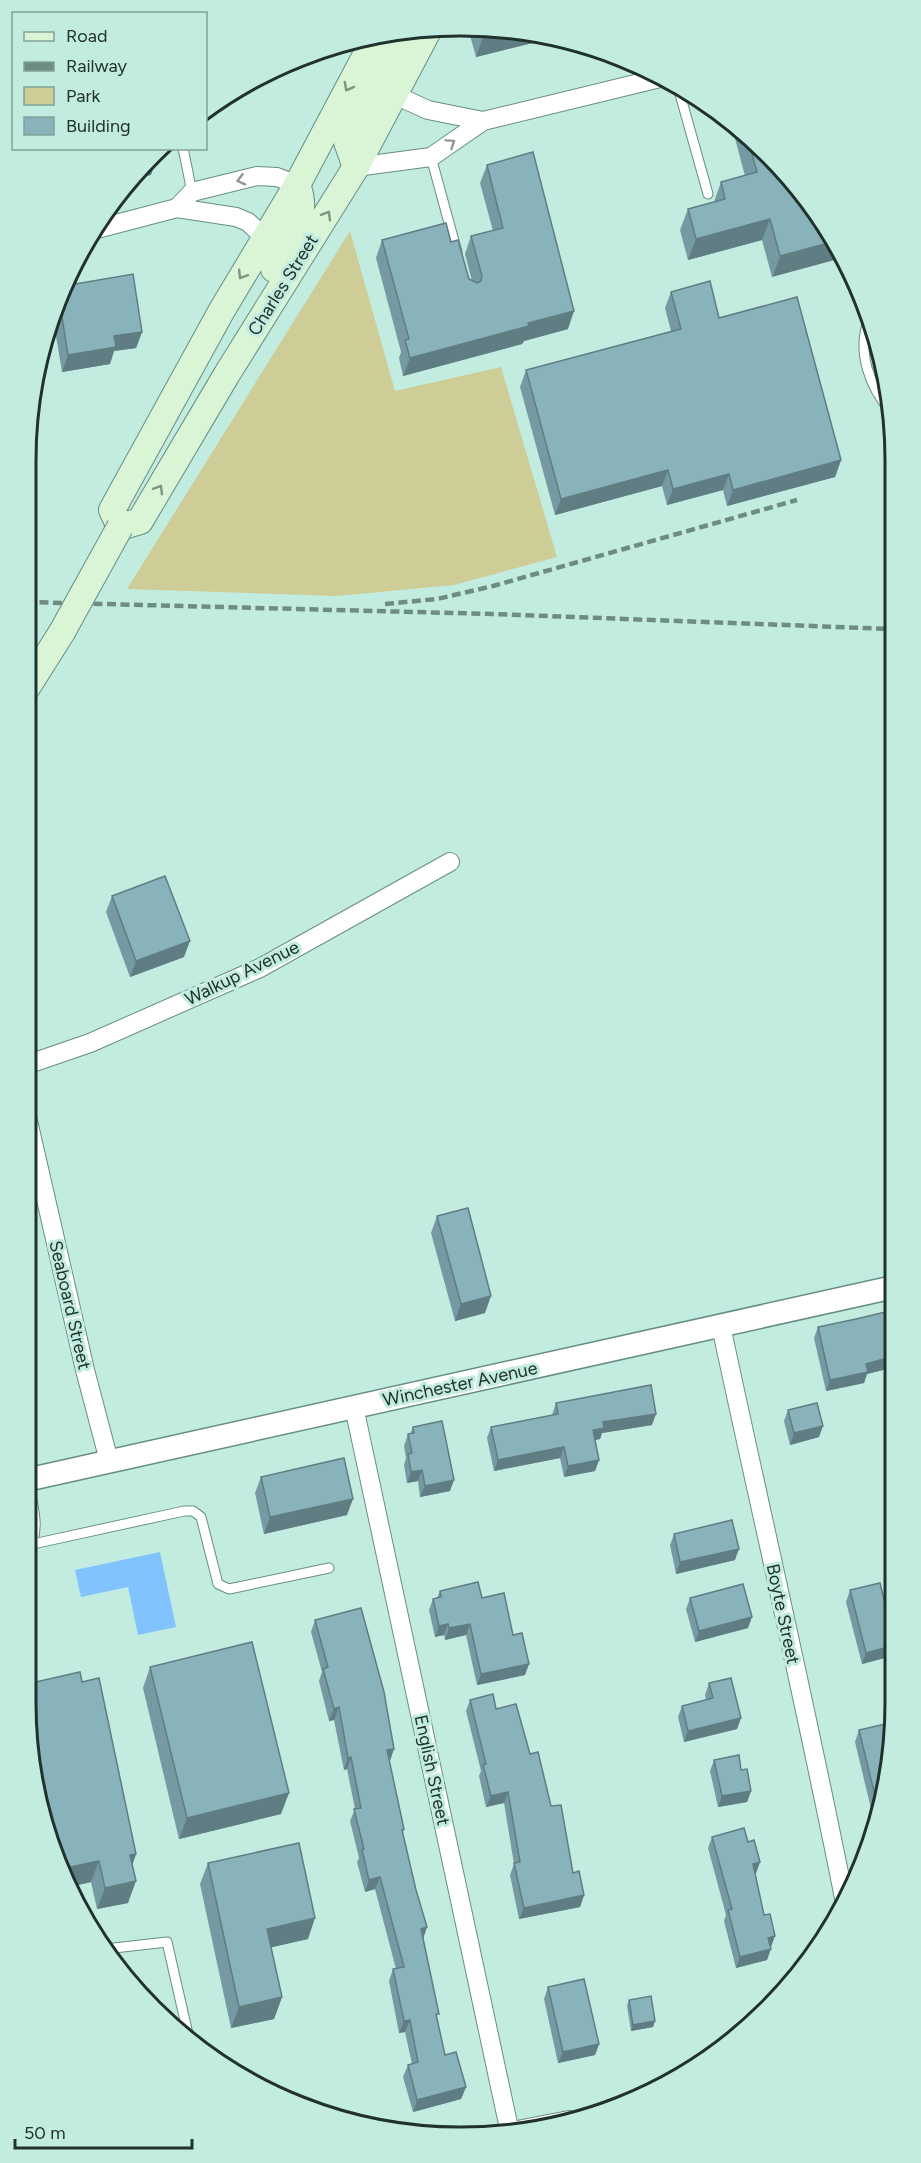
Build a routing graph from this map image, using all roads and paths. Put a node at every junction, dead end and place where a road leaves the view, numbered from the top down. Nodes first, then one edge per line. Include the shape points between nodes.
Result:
1 (424, 38) edge
2 (396, 41) edge
3 (371, 46) edge
4 (649, 81) edge
5 (395, 95) junction
6 (681, 98) edge
7 (483, 121) junction
8 (183, 150) edge
9 (431, 157) junction
10 (356, 167) junction
11 (297, 185) junction
12 (192, 192) junction
13 (708, 194) dead end
14 (177, 208) junction
15 (107, 226) edge
16 (265, 238) junction
17 (459, 260) edge
18 (864, 331) edge
19 (227, 374) junction
20 (880, 400) edge
21 (120, 527) junction
22 (36, 673) edge
23 (450, 862) dead end
24 (36, 1062) edge
25 (36, 1157) edge
26 (885, 1289) edge
27 (721, 1326) junction
28 (354, 1407) junction
29 (110, 1461) junction
30 (36, 1478) edge
31 (36, 1543) edge
32 (329, 1568) dead end
33 (842, 1888) edge
34 (115, 1948) edge
35 (186, 2026) edge
36 (508, 2124) edge

1 - 5 main road, Charles Street
2 - 10 main road via 349,130 347,142
3 -> 11 main road
4 - 7 street
5 - 7 street via 428,110
5 - 10 main road, Charles Street
6 - 13 lane
9 -> 7 street
8 - 12 lane
9 - 10 street
9 - 17 lane
19 -> 10 main road, Charles Street
11 -> 12 street via 277,177 257,176
11 - 16 main road
11 - 19 main road via 302,197 301,215 233,340 227,355
12 - 14 street
14 - 15 street
14 - 16 street via 236,217
16 -> 21 main road via 112,510
18 - 20 lane via 865,362
21 -> 19 main road, Charles Street via 140,521
21 - 22 main road, bridge
23 - 24 street, Walkup Avenue via 260,968 90,1043
25 - 29 street, Seaboard Street
26 - 27 street, Winchester Avenue
27 - 28 street, Winchester Avenue
27 - 33 street, Boyte Street
28 - 29 street, Winchester Avenue
28 - 36 street, English Street
29 - 30 street, Winchester Avenue
31 - 32 lane via 193,1511 201,1517 218,1584 229,1589
34 - 35 lane via 167,1942

